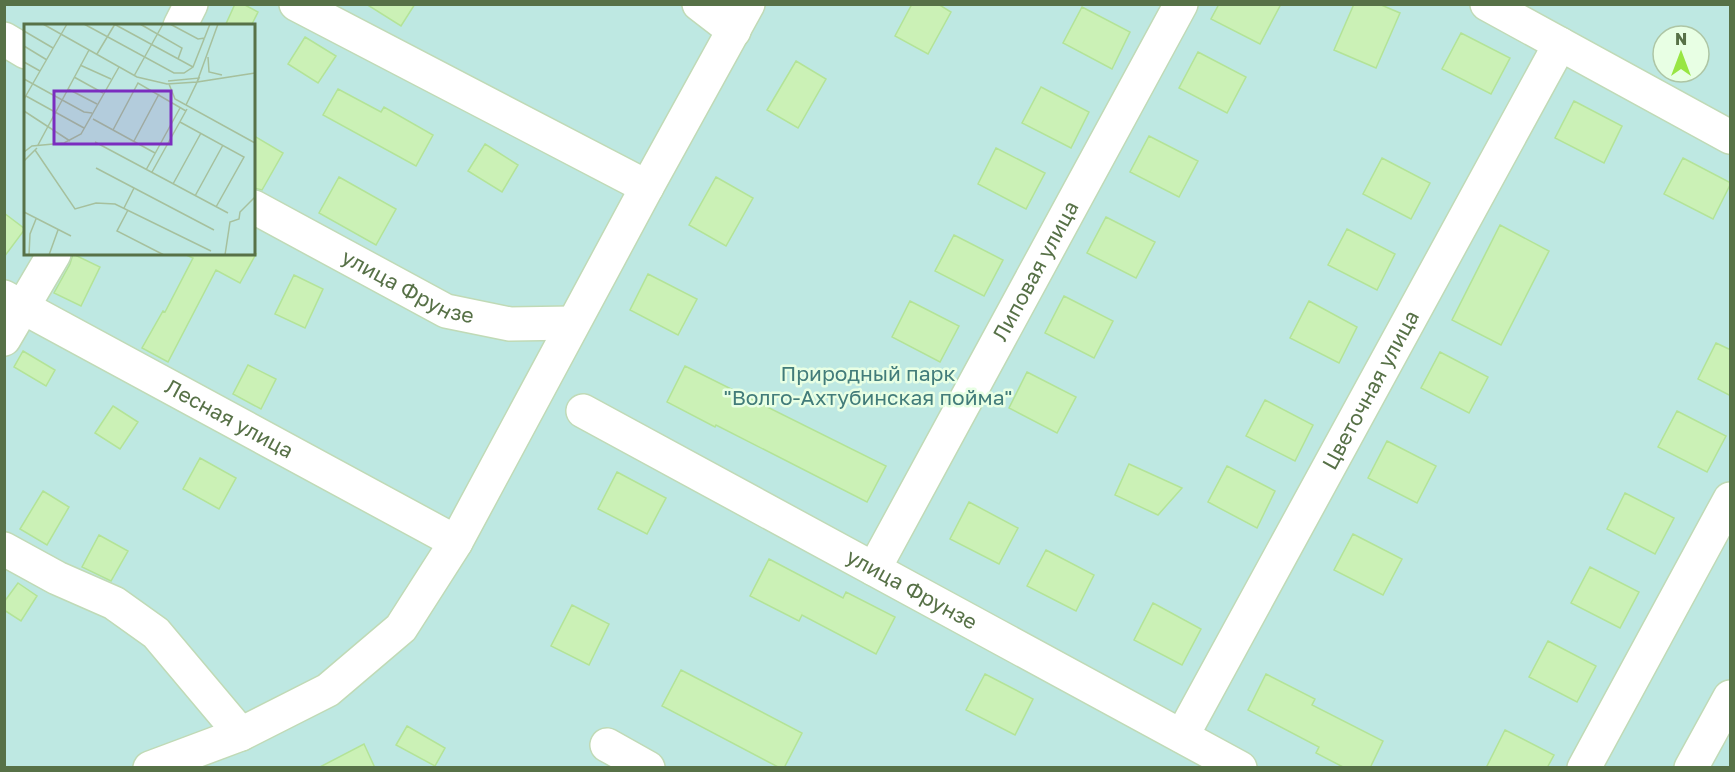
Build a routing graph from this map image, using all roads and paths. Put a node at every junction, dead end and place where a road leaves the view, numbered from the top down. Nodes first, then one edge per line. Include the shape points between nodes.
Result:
1 (191, 4) edge
2 (296, 4) edge
3 (699, 4) edge
4 (1181, 4) edge
5 (1487, 4) edge
6 (741, 18) edge
7 (181, 24) edge
8 (4, 39) edge
9 (1560, 44) junction
10 (24, 51) edge
11 (1731, 137) edge
12 (647, 187) junction
13 (255, 208) edge
14 (53, 255) edge
15 (14, 302) edge
16 (573, 323) junction
17 (4, 339) edge
18 (583, 411) dead end
19 (1731, 499) edge
20 (456, 542) junction
21 (4, 549) edge
22 (874, 568) junction
23 (1731, 697) edge
24 (241, 735) junction
25 (1182, 736) junction
26 (607, 745) dead end
27 (150, 768) edge
28 (648, 768) edge
29 (1240, 768) edge
30 (1584, 768) edge
31 (1691, 768) edge

1 - 7 street
2 - 12 street
3 - 6 street
4 - 22 street, Липовая улица
5 - 9 street
6 - 12 street
8 - 10 street
9 - 11 street
9 - 25 street, Цветочная улица
12 - 16 street
13 - 16 street, улица Фрунзе via 446,311 510,324
14 - 15 street
15 - 17 street
15 - 20 street, Лесная улица
16 - 20 street
18 - 22 street, улица Фрунзе
19 - 30 street
20 - 24 street via 401,628 328,690
21 - 24 street via 114,603 156,633
22 - 25 street, улица Фрунзе
23 - 31 street
24 - 27 street
25 - 29 street, улица Фрунзе
26 - 28 street

